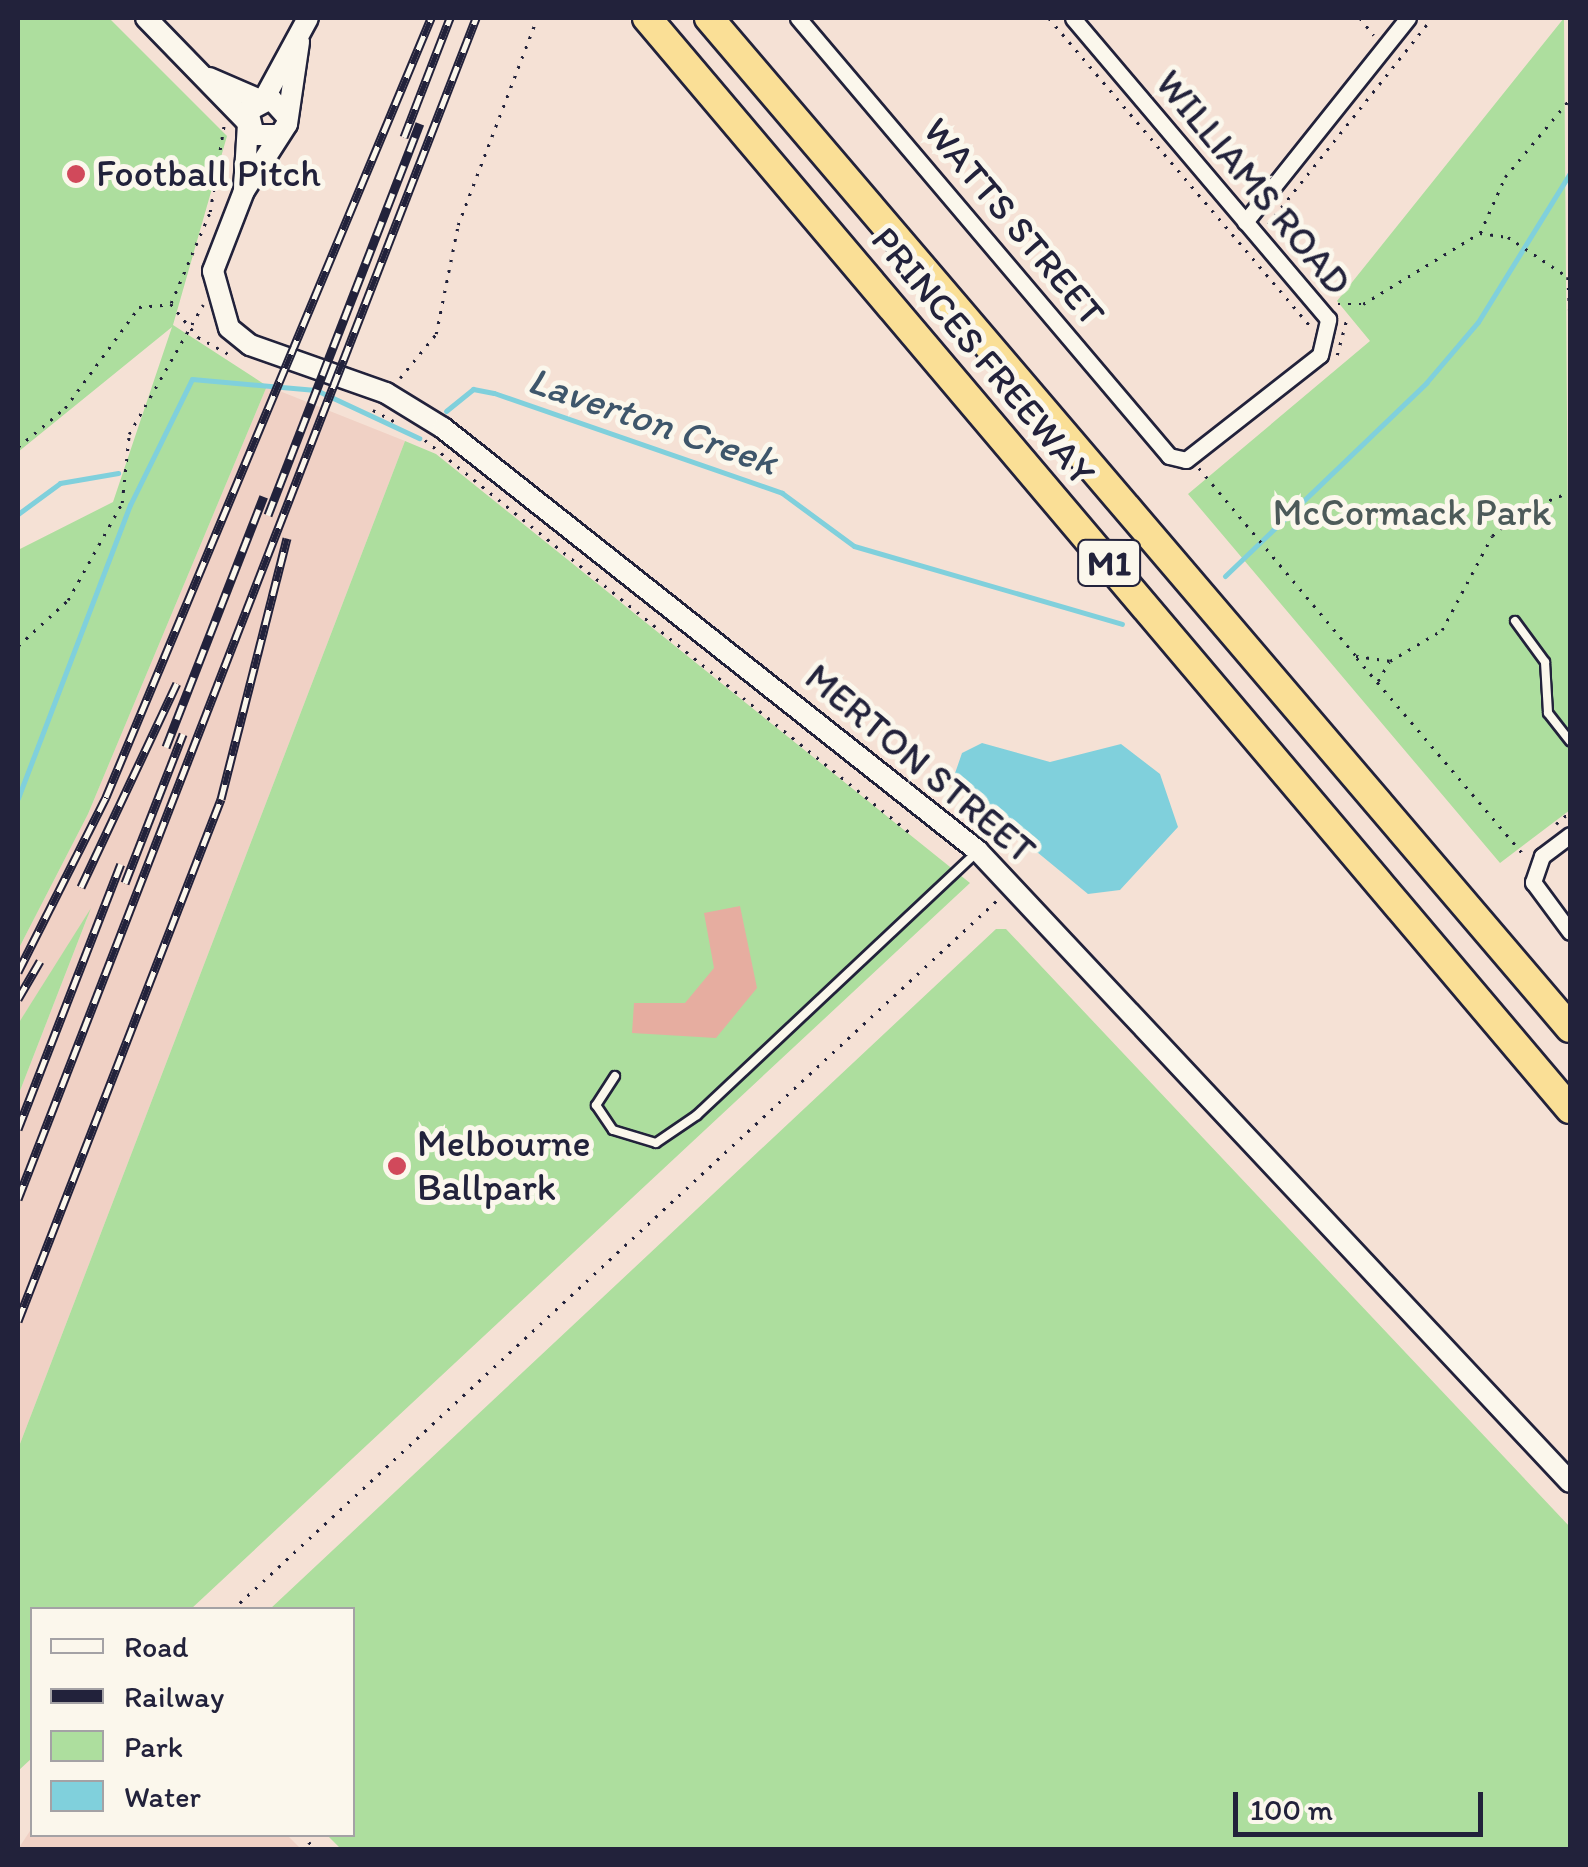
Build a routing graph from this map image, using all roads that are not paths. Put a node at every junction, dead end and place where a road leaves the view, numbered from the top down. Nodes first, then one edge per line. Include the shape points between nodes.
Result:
1 (146, 18) edge
2 (308, 18) edge
3 (647, 18) edge
4 (709, 18) edge
5 (798, 18) edge
6 (1072, 18) edge
7 (1397, 22) edge
8 (299, 42) junction
9 (203, 74) junction
10 (262, 100) junction
11 (247, 123) junction
12 (283, 126) junction
13 (244, 191) junction
14 (1250, 216) junction
15 (1193, 464) joint
16 (1515, 621) dead end
17 (1570, 741) edge
18 (1570, 835) edge
19 (978, 851) junction
20 (1570, 932) edge
21 (1570, 1028) edge
22 (615, 1076) dead end
23 (1570, 1109) edge
24 (1570, 1482) edge

1 - 9 street
2 - 8 street
3 - 23 highway, PRINCES FREEWAY / M1
4 - 21 highway, PRINCES FREEWAY / M1
5 - 15 street, WATTS STREET via 1169,456
6 - 14 street, WILLIAMS ROAD
7 - 14 street
8 - 10 street
8 - 12 street
9 - 10 street
9 - 11 street
10 - 11 street
10 - 12 street
11 - 12 street via 260,138
11 - 13 street
12 - 13 street
13 - 19 street, MERTON STREET via 214,291 228,328 463,442
14 - 15 street, WILLIAMS ROAD via 1328,319 1328,343
16 - 17 lane via 1545,662 1548,713
18 - 20 street via 1536,866 1534,888
19 - 22 lane via 697,1115 656,1143 612,1130 596,1106
19 - 24 street, MERTON STREET

